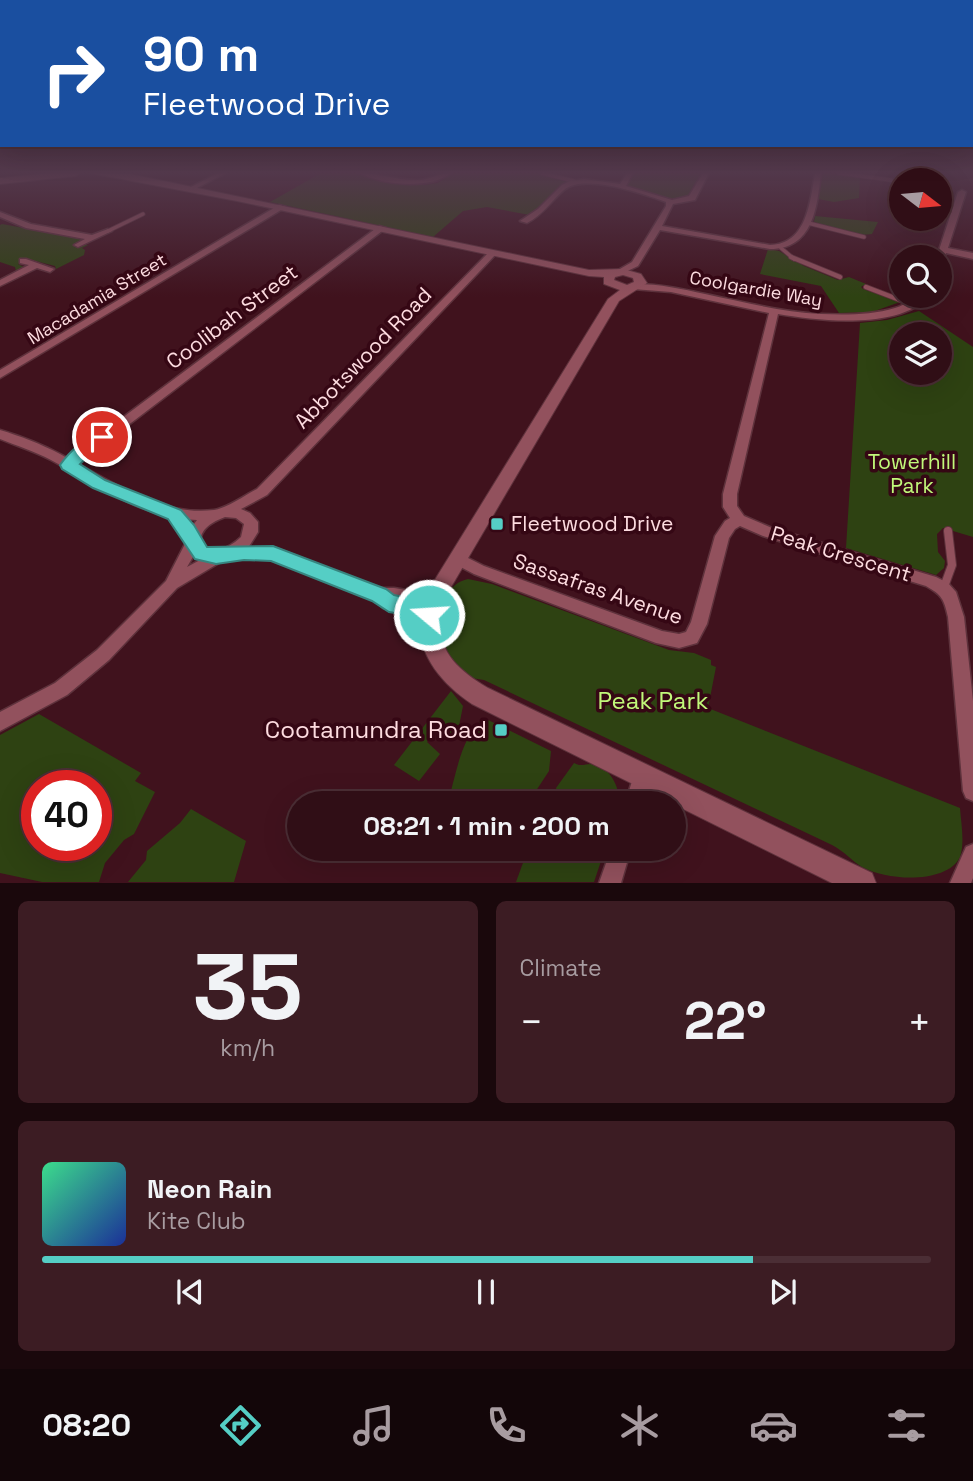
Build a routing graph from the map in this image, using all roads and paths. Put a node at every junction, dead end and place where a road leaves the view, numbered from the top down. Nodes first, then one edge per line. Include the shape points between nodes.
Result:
1 (0, 214) edge
2 (144, 214) dead end
3 (270, 214) edge
4 (316, 214) edge
5 (537, 214) edge
6 (664, 214) edge
7 (809, 214) edge
8 (955, 214) edge
9 (10, 219) junction
10 (524, 221) dead end
11 (0, 222) edge
12 (807, 223) junction
13 (382, 228) junction
14 (657, 228) junction
15 (108, 231) joint
16 (864, 237) dead end
17 (93, 238) junction
18 (78, 245) dead end
19 (945, 245) edge
20 (781, 248) junction
21 (952, 252) edge
22 (493, 254) junction
23 (973, 257) edge
24 (23, 261) dead end
25 (36, 265) junction
26 (50, 269) dead end
27 (840, 277) dead end
28 (624, 281) junction
29 (0, 283) edge
30 (866, 287) dead end
31 (889, 296) edge
32 (903, 308) edge
33 (774, 311) junction
34 (0, 375) edge
35 (0, 434) edge
36 (68, 465) junction
37 (262, 492) junction
38 (219, 514) junction
39 (175, 515) junction
40 (739, 520) junction
41 (252, 527) junction
42 (948, 531) dead end
43 (193, 540) junction
44 (273, 554) junction
45 (224, 555) junction
46 (456, 562) junction
47 (171, 585) junction
48 (943, 588) junction
49 (432, 605) junction
50 (0, 722) edge
51 (643, 776) junction
52 (639, 791) edge
53 (973, 791) edge
54 (973, 854) edge
55 (617, 861) edge
56 (610, 883) edge
57 (862, 883) edge
58 (961, 883) edge

1 - 9 street
2 - 15 lane
3 - 34 street, Macadamia Street
4 - 13 street
5 - 10 street
6 - 14 street
7 - 12 street
8 - 19 street
9 - 11 street
9 - 17 street
12 - 16 lane
12 - 20 street via 792,245
13 - 22 street
13 - 36 street, Coolibah Street
14 - 20 street
14 - 28 street
15 - 17 street
17 - 18 street
20 - 27 lane via 794,259
21 - 23 street
22 - 28 street
22 - 37 street, Abbotswood Road
24 - 25 street
25 - 26 street
25 - 29 street
28 - 33 street, Coolgardie Way
28 - 46 street
30 - 31 lane
32 - 33 street, Coolgardie Way via 846,318
33 - 40 street via 730,494 730,507
35 - 36 street
36 - 39 street via 99,484
37 - 38 street, Abbotswood Road
37 - 41 street, Abbotswood Road
38 - 39 street
38 - 41 street via 240,513
38 - 43 street via 200,525
39 - 43 street
40 - 46 street, Sassafras Avenue via 722,536 699,624 686,640 662,638
40 - 48 street, Peak Crescent
41 - 44 street
41 - 45 street via 246,542
42 - 48 lane via 952,565
43 - 45 street via 201,554
43 - 47 street
44 - 45 street
44 - 49 street via 389,603
45 - 47 street
46 - 49 street
47 - 50 street via 83,672 38,704
48 - 53 street via 956,617
49 - 51 street via 429,628 435,651 458,682
51 - 52 street
51 - 57 street
54 - 58 street
55 - 56 street

